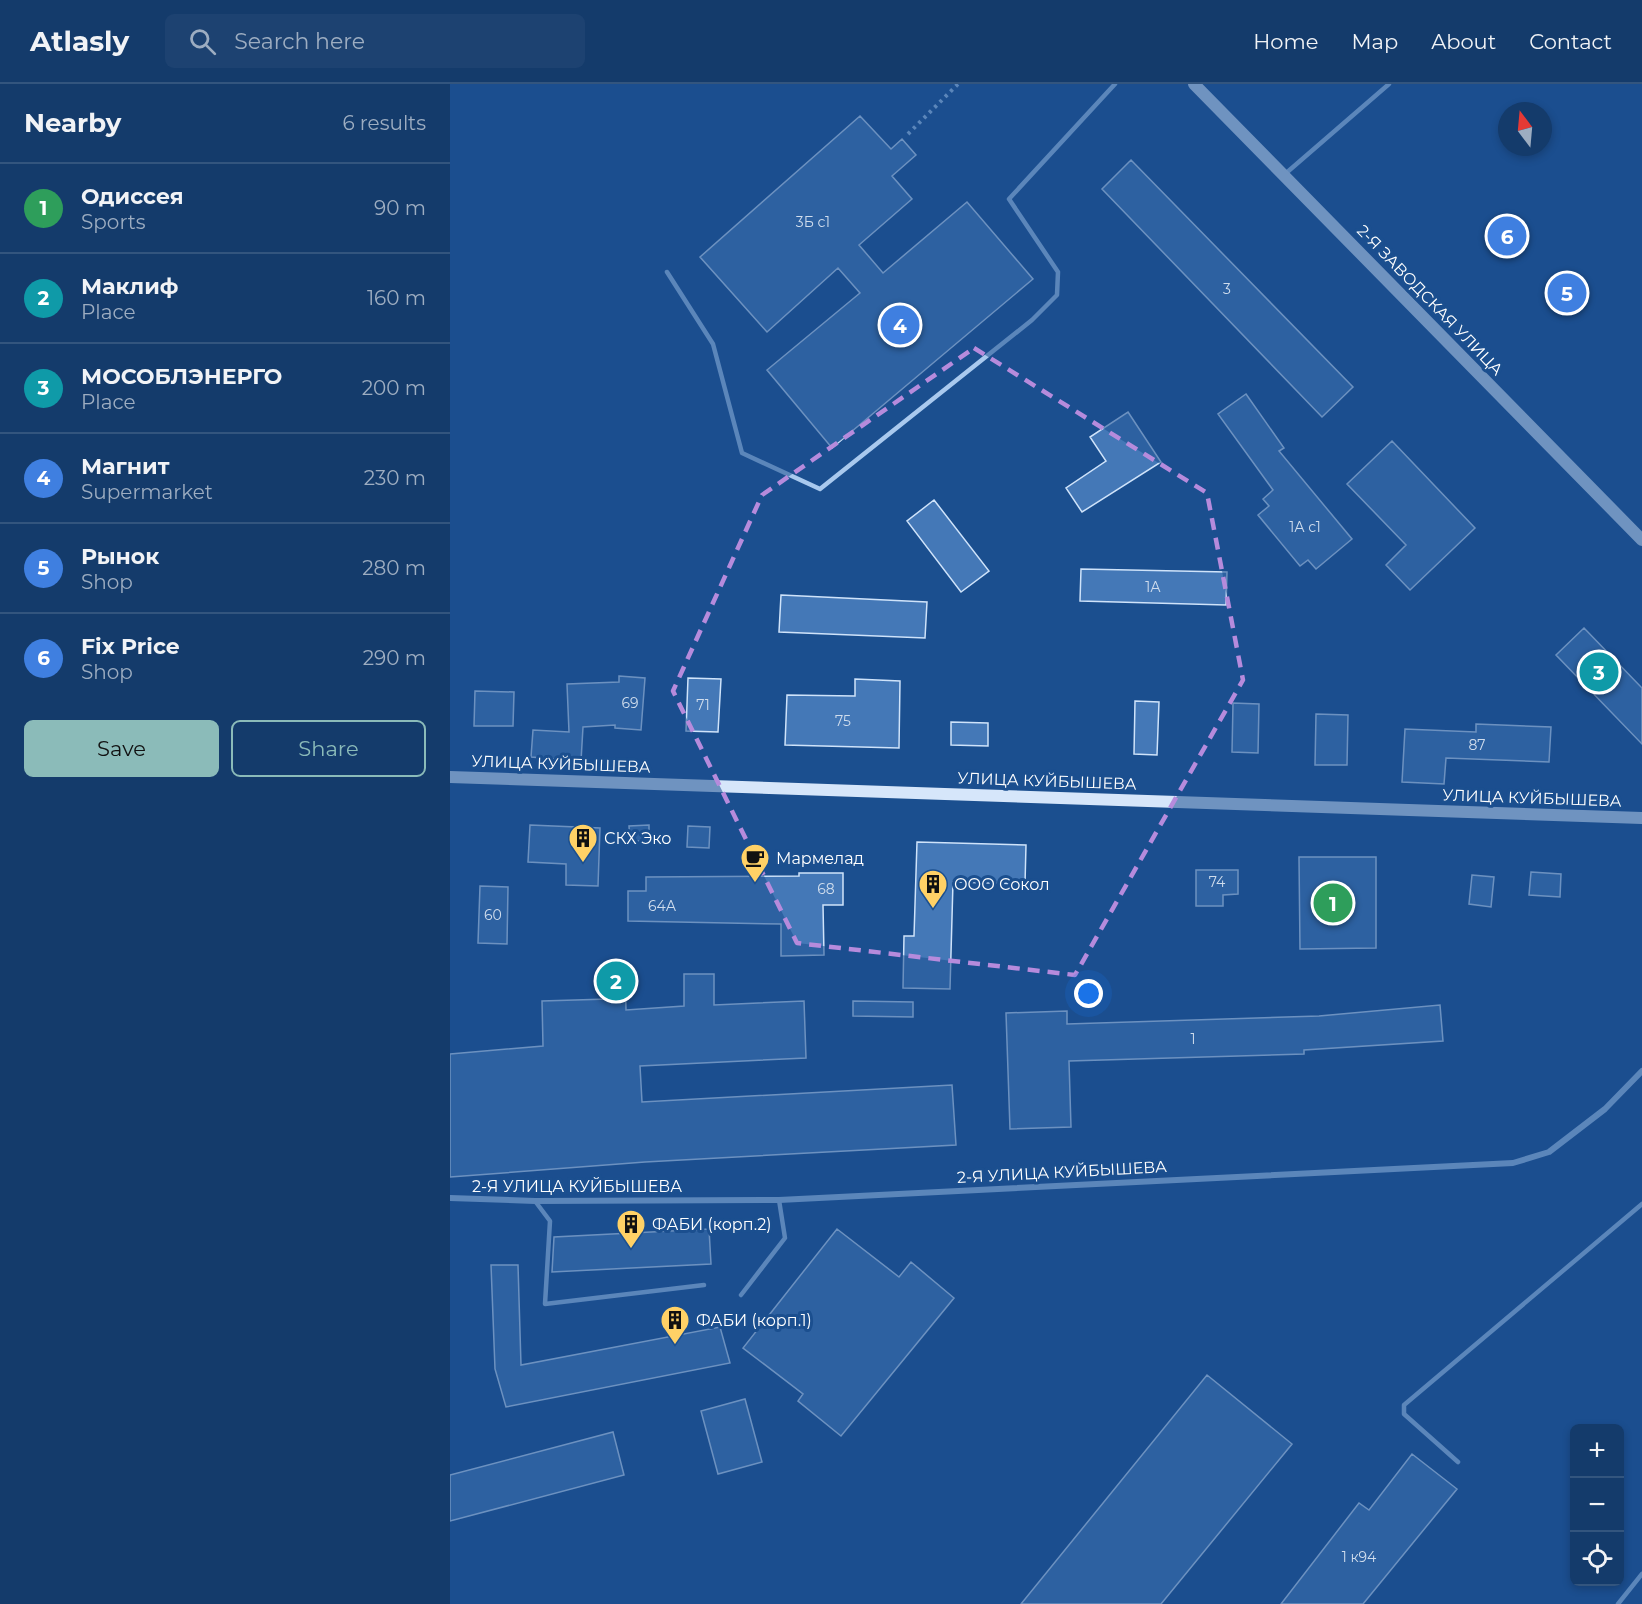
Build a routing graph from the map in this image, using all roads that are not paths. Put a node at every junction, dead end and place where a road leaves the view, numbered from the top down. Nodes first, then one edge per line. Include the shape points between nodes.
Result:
1 (1115, 84) edge
2 (1194, 84) edge
3 (1389, 84) edge
4 (1285, 174) junction
5 (667, 272) dead end
6 (1642, 540) edge
7 (450, 777) edge
8 (1642, 818) edge
9 (1642, 1071) edge
10 (450, 1198) edge
11 (779, 1200) junction
12 (535, 1201) junction
13 (1642, 1204) edge
14 (704, 1285) dead end
15 (741, 1295) dead end
16 (1458, 1462) dead end
17 (1642, 1574) edge
18 (1618, 1604) edge

1 - 5 lane via 1009,199 1058,272 1057,295 1032,321 820,489 742,453 713,344
2 - 4 street, 2-Я ЗАВОДСКАЯ УЛИЦА
3 - 4 lane
4 - 6 street, 2-Я ЗАВОДСКАЯ УЛИЦА
7 - 8 street, УЛИЦА КУЙБЫШЕВА
9 - 11 street, 2-Я УЛИЦА КУЙБЫШЕВА via 1605,1109 1549,1152 1514,1163
10 - 12 street, 2-Я УЛИЦА КУЙБЫШЕВА
11 - 12 street, 2-Я УЛИЦА КУЙБЫШЕВА
11 - 15 lane via 785,1238
12 - 14 lane via 550,1221 545,1304
13 - 16 lane via 1404,1405 1404,1414
17 - 18 lane

